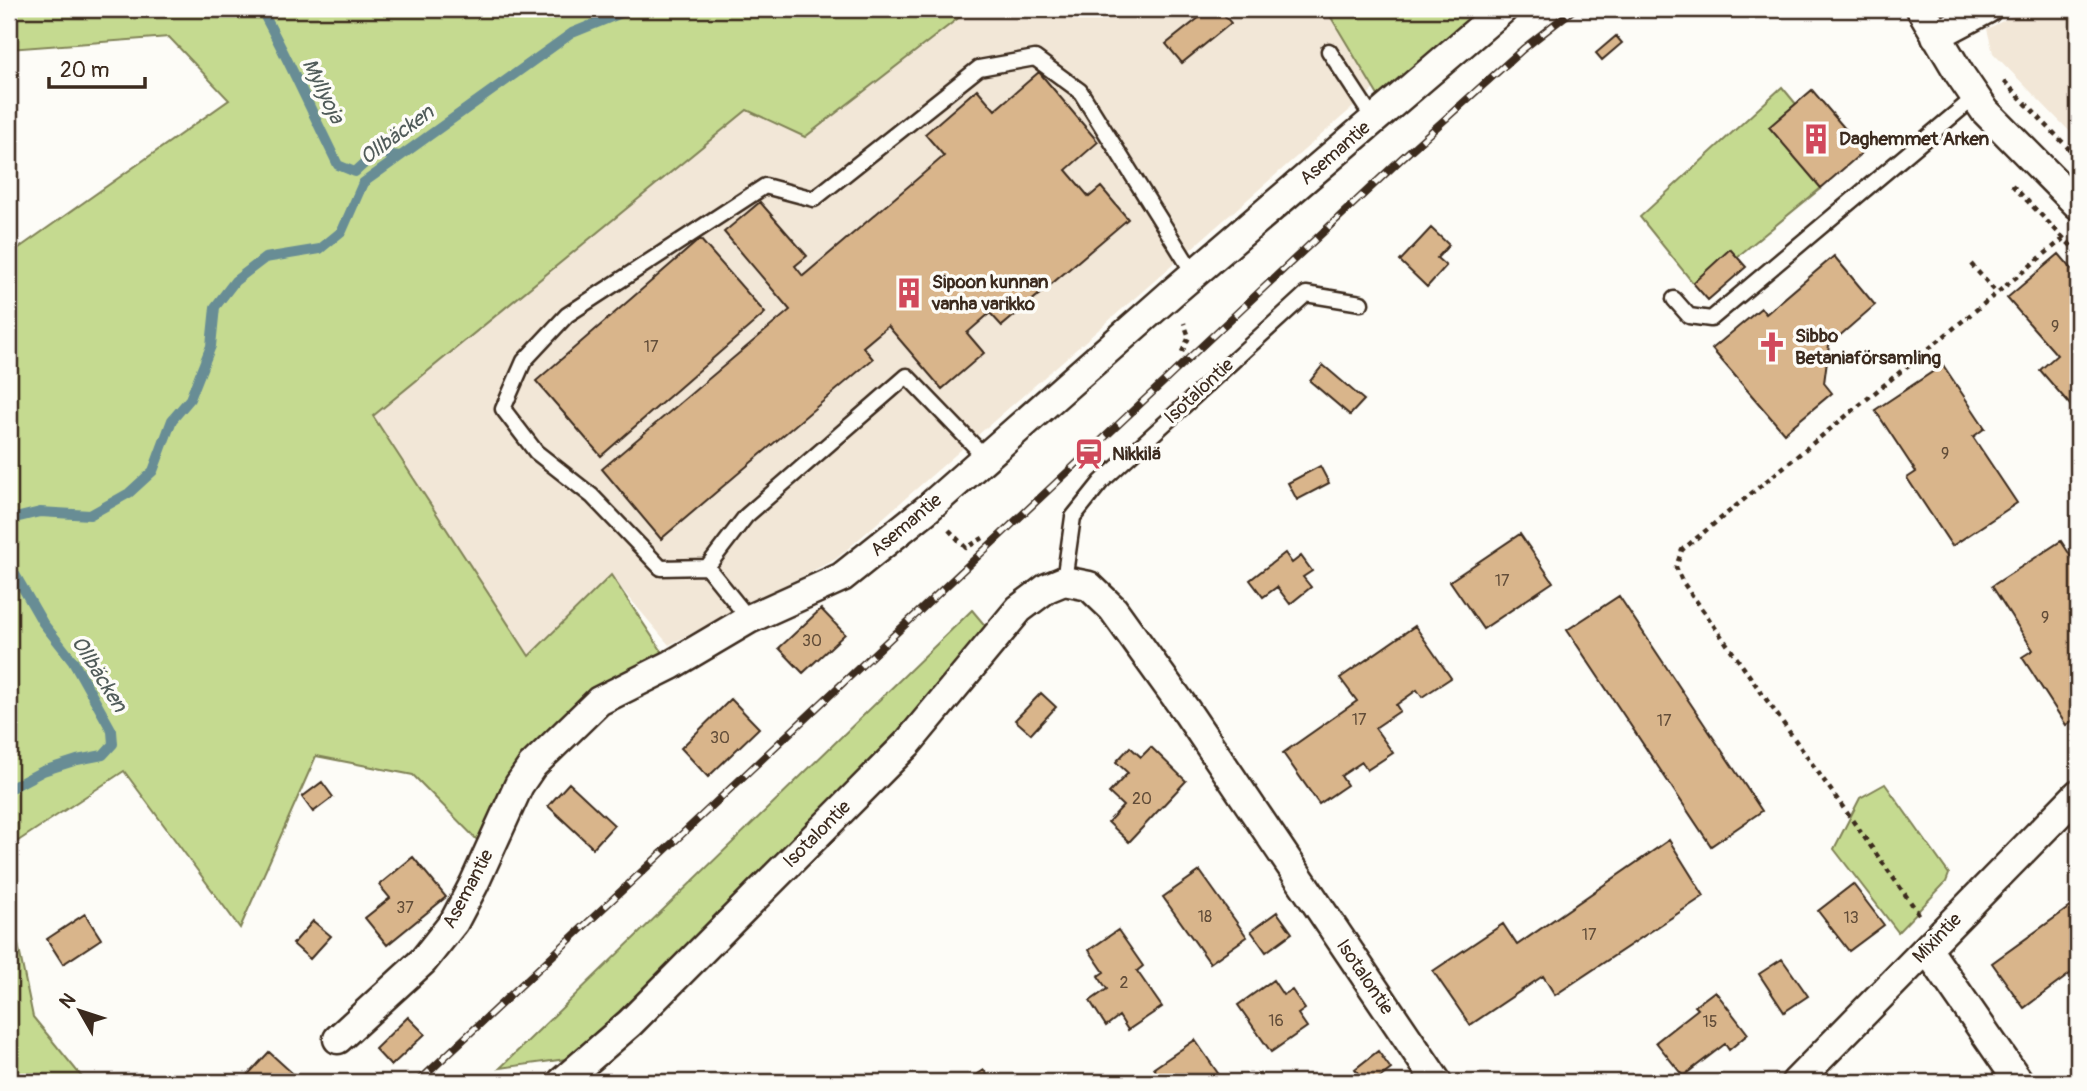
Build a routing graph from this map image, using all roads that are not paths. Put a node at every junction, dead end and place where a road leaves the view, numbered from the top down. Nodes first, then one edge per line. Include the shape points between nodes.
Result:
1 (1503, 9) edge
2 (1921, 9) edge
3 (1987, 9) edge
4 (1936, 36) junction
5 (1329, 51) dead end
6 (1975, 97) junction
7 (1374, 120) junction
8 (2078, 205) edge
9 (1194, 274) junction
10 (1674, 299) dead end
11 (1361, 303) dead end
12 (985, 457) junction
13 (707, 567) junction
14 (1064, 580) junction
15 (749, 619) junction
16 (2078, 794) edge
17 (1927, 949) junction
18 (338, 1039) dead end
19 (562, 1082) edge
20 (1437, 1082) edge
21 (1796, 1082) edge
22 (2019, 1082) edge

1 - 7 street, Asemantie
2 - 4 street
3 - 4 street
4 - 6 street
5 - 7 lane
6 - 8 street
6 - 10 lane via 1711,318 1689,316
7 - 9 street, Asemantie
9 - 12 street, Asemantie
9 - 13 lane via 1080,91 1035,58 979,68 814,199 765,186 568,315 524,362 503,410 536,452 592,496 661,568
11 - 14 lane, Isotalontie via 1306,293 1101,482 1073,517
12 - 13 lane via 907,376 746,516
12 - 15 street, Asemantie via 842,577
13 - 15 lane
14 - 19 street, Isotalontie via 1019,609 907,744 630,1023
14 - 20 street, Isotalontie via 1088,586 1113,609
15 - 18 street, Asemantie via 599,701 558,739 519,785 454,922 423,961
16 - 17 street, Mixintie
17 - 21 street, Mixintie
17 - 22 street

